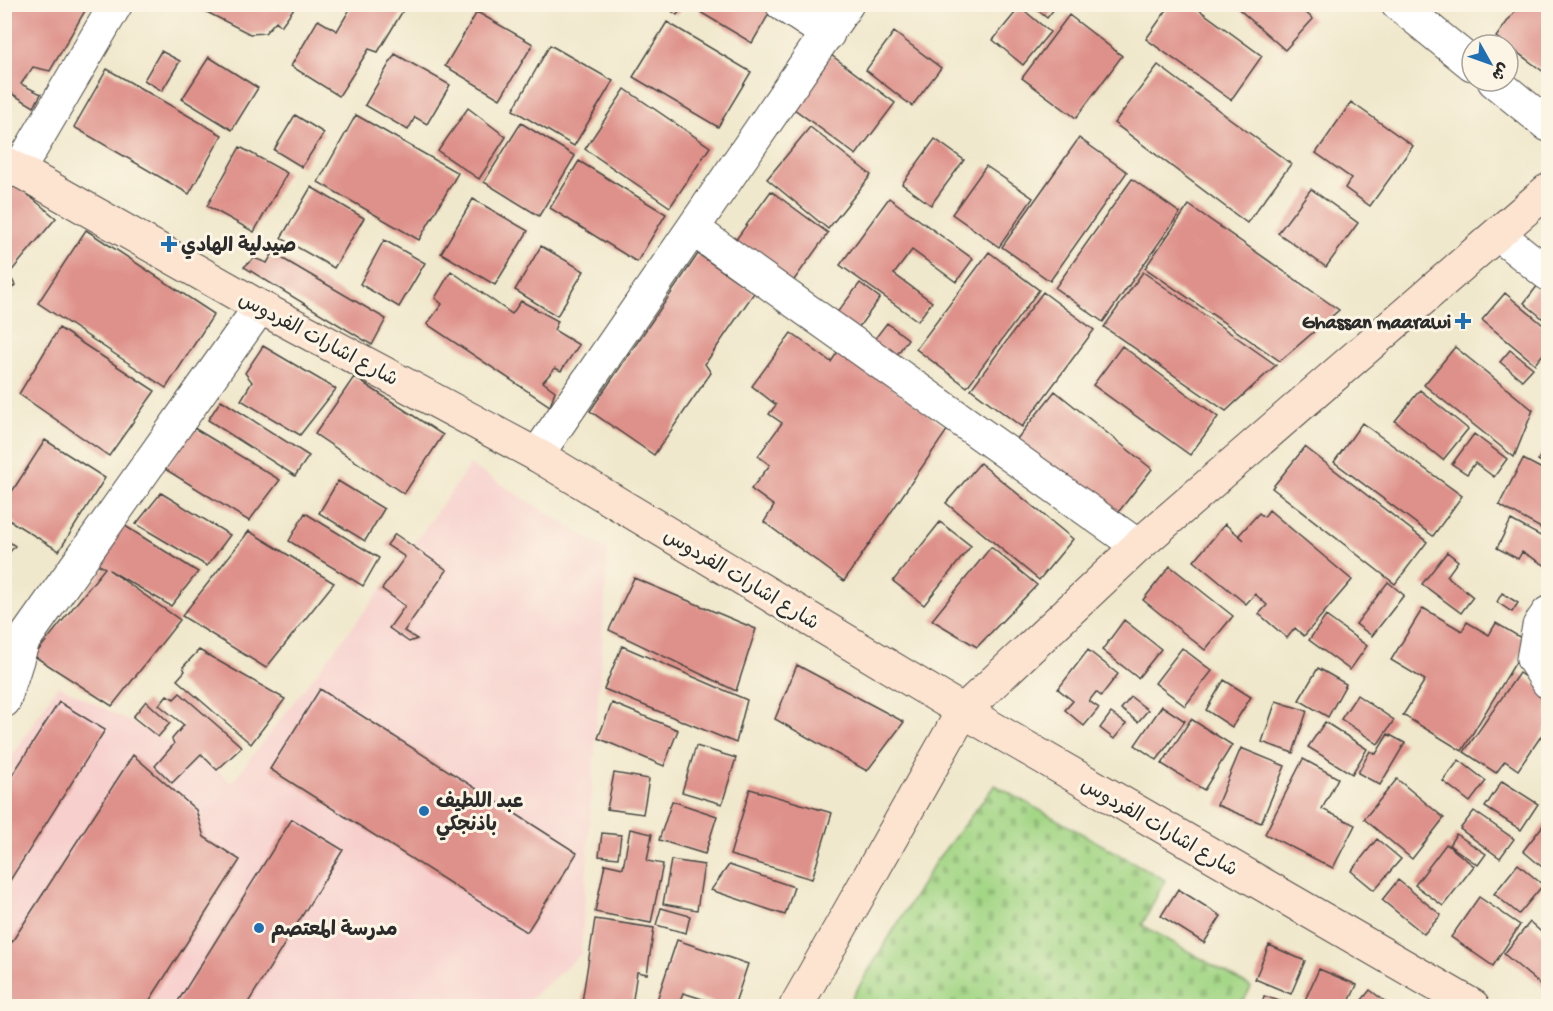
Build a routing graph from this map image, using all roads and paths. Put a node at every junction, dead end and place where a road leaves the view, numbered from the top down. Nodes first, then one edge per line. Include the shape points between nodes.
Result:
1 (116, 4) edge
2 (782, 4) edge
3 (847, 4) edge
4 (1398, 4) edge
5 (828, 34) junction
6 (1460, 54) edge
7 (1509, 93) edge
8 (1548, 125) edge
9 (11, 166) edge
10 (1548, 190) edge
11 (693, 229) junction
12 (1499, 235) junction
13 (1548, 274) edge
14 (260, 307) junction
15 (537, 454) junction
16 (1138, 546) junction
17 (1548, 613) edge
18 (1548, 682) edge
19 (4, 701) edge
20 (963, 711) junction
21 (796, 1006) edge
22 (1473, 1006) edge

1 - 9 street
2 - 5 street
3 - 5 street
4 - 6 street
5 - 11 street
7 - 8 street
9 - 14 street, شارع اشارات الفردوس
10 - 12 street
11 - 15 street
11 - 16 street
12 - 13 street
12 - 16 street
14 - 15 street, شارع اشارات الفردوس
14 - 19 street via 23,642
15 - 20 street, شارع اشارات الفردوس
16 - 20 street
17 - 18 street via 1539,626 1533,659
20 - 21 street
20 - 22 street, شارع اشارات الفردوس

